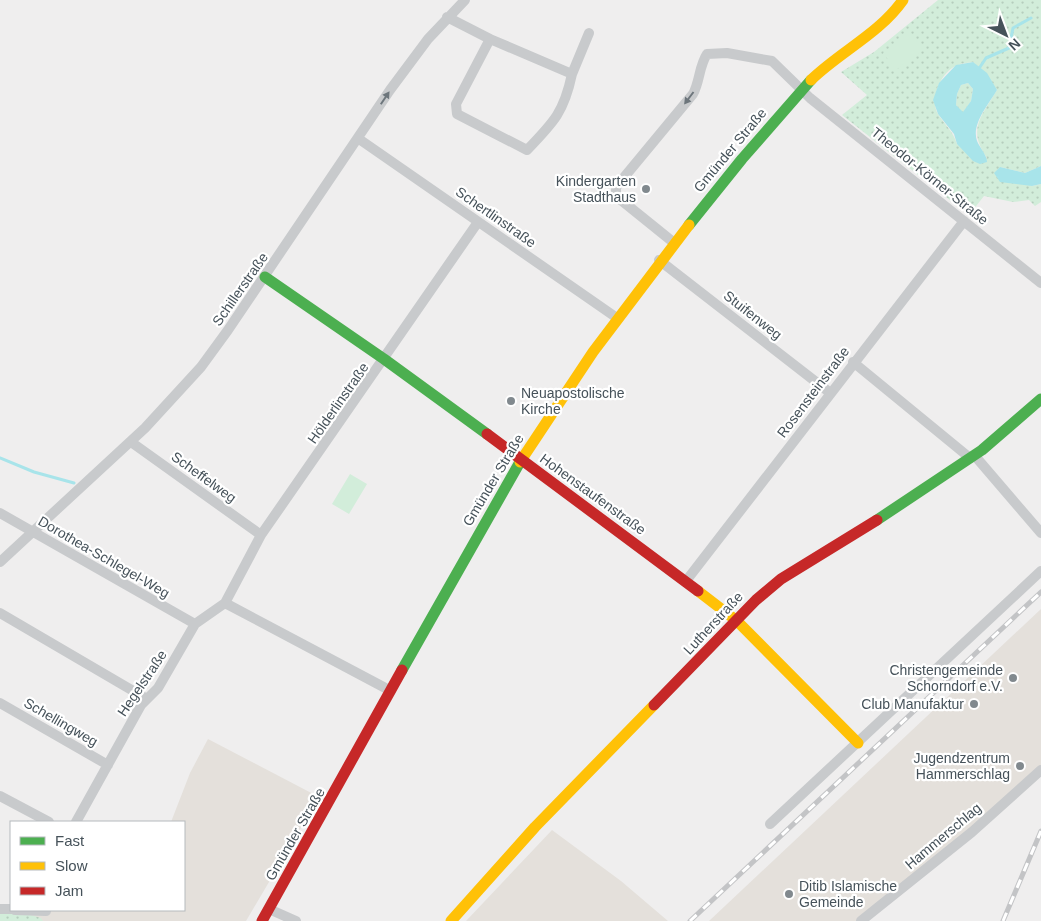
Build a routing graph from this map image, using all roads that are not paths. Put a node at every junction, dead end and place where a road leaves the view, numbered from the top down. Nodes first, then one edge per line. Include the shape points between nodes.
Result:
1 (465, 0) edge
2 (903, 0) edge
3 (447, 17) junction
4 (589, 33) dead end
5 (490, 39) junction
6 (572, 74) junction
7 (802, 89) junction
8 (359, 139) junction
9 (964, 221) junction
10 (478, 222) junction
11 (673, 242) junction
12 (659, 260) junction
13 (265, 277) junction
14 (1041, 282) edge
15 (617, 318) junction
16 (384, 359) junction
17 (853, 362) junction
18 (829, 392) junction
19 (1041, 399) edge
20 (131, 442) junction
21 (972, 457) junction
22 (521, 460) junction
23 (0, 513) edge
24 (32, 532) junction
25 (1041, 533) edge
26 (261, 535) junction
27 (0, 562) edge
28 (1041, 571) edge
29 (686, 581) junction
30 (225, 603) junction
31 (0, 613) edge
32 (737, 621) junction
33 (194, 624) junction
34 (391, 691) junction
35 (147, 699) junction
36 (0, 703) edge
37 (858, 743) junction
38 (108, 765) junction
39 (1041, 770) edge
40 (0, 797) edge
41 (47, 821) edge
42 (77, 821) edge
43 (770, 824) dead end
44 (269, 909) junction
45 (23, 911) edge
46 (48, 914) edge
47 (262, 921) edge
48 (296, 921) edge
49 (451, 921) edge
50 (862, 921) edge

1 - 3 street, Schillerstraße
2 - 7 street, Gmünder Straße via 882,26 829,64
3 - 5 street
8 -> 3 street, Schillerstraße via 390,90
4 - 6 street
5 - 6 street
5 - 6 street via 456,104 457,114 527,150 551,126 567,100
7 - 9 street, Theodor-Körner-Straße
7 - 11 street, Gmünder Straße
7 -> 11 street, Theodor-Körner-Straße via 772,61 728,52 707,54 693,94 616,187 616,196
8 - 10 street, Schertlinstraße
8 - 13 street, Schillerstraße
9 - 14 street, Theodor-Körner-Straße
9 - 17 street, Rosensteinstraße
10 - 15 street, Schertlinstraße
10 - 16 street, Hölderlinstraße
11 - 12 street, Gmünder Straße
12 - 15 street, Gmünder Straße
12 - 18 street, Stuifenweg
13 - 16 street, Hohenstaufenstraße
13 - 20 street, Schillerstraße via 201,367
15 - 22 street, Gmünder Straße
16 - 22 street, Hohenstaufenstraße
16 - 26 street, Hölderlinstraße
17 - 18 street, Rosensteinstraße
17 - 21 street
18 - 29 street, Rosensteinstraße
19 - 21 street, Lutherstraße via 1016,424
20 - 24 street, Schillerstraße
20 - 26 street, Scheffelweg
21 - 25 street
21 - 32 street, Lutherstraße via 781,579
22 - 29 street, Hohenstaufenstraße
22 - 34 street, Gmünder Straße
23 - 24 street, Dorothea-Schlegel-Weg
24 - 27 street, Schillerstraße
24 - 33 street, Dorothea-Schlegel-Weg
26 - 30 street, Hölderlinstraße
28 - 37 street
29 - 32 street, Hohenstaufenstraße
30 - 33 street, Hegelstraße
30 - 34 street
31 - 35 street
32 - 37 street, Hohenstaufenstraße
32 - 49 street, Lutherstraße via 535,827
33 - 35 street, Hegelstraße via 158,688
34 - 44 street, Gmünder Straße
35 - 38 street, Hegelstraße
36 - 38 street, Schellingweg
37 - 43 street
38 - 42 street, Hegelstraße
39 - 50 street, Hammerschlag via 972,832
40 - 41 street
44 - 47 street, Gmünder Straße
44 - 48 street
45 - 46 street

